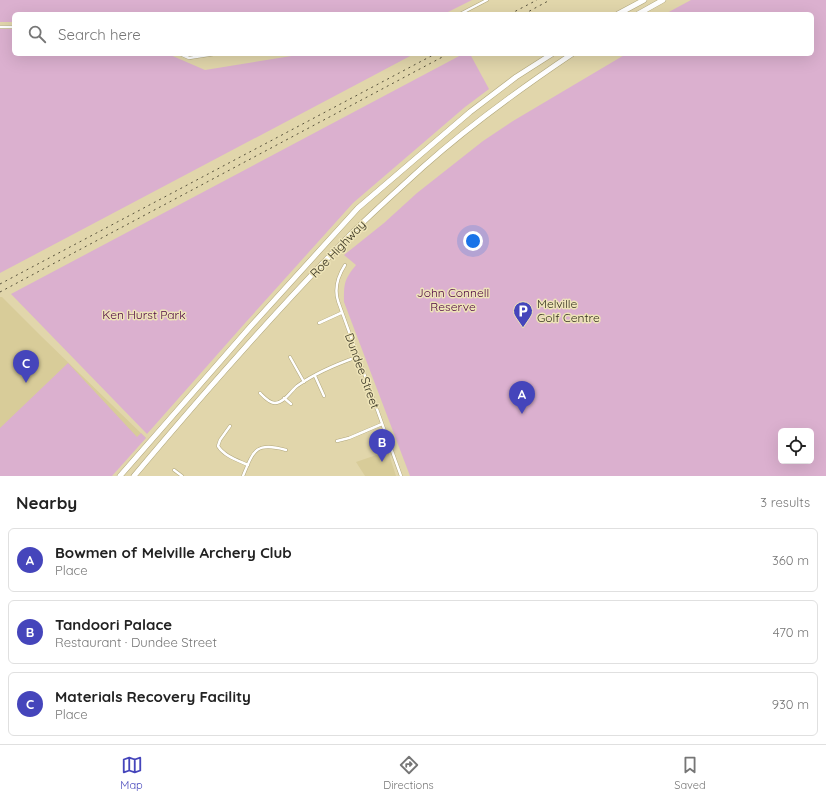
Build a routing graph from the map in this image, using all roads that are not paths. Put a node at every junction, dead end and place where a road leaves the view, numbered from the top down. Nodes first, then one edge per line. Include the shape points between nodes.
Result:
1 (487, 0) edge
2 (644, 0) edge
3 (663, 0) edge
4 (464, 12) edge
5 (622, 12) edge
6 (642, 12) edge
7 (0, 27) edge
8 (12, 27) edge
9 (184, 56) edge
10 (202, 56) edge
11 (549, 56) edge
12 (569, 56) edge
13 (345, 264) dead end
14 (341, 313) junction
15 (319, 323) dead end
16 (290, 357) dead end
17 (357, 357) junction
18 (315, 376) junction
19 (304, 382) junction
20 (260, 393) dead end
21 (324, 396) dead end
22 (284, 398) junction
23 (291, 404) dead end
24 (382, 424) junction
25 (230, 426) dead end
26 (337, 442) dead end
27 (286, 450) dead end
28 (248, 465) junction
29 (174, 470) dead end
30 (120, 476) edge
31 (134, 476) edge
32 (182, 476) edge
33 (243, 476) edge
34 (401, 476) edge

1 - 4 street
2 - 5 highway
3 - 6 highway
7 - 8 street
9 - 10 street
11 - 30 highway, Roe Highway via 470,112 358,208
12 - 31 highway, Roe Highway via 520,89 443,150 350,236 261,331
13 - 14 street, Dundee Street via 336,289
14 - 15 street
14 - 17 street, Dundee Street
16 - 19 street
17 - 18 street
17 - 24 street, Dundee Street
18 - 19 street
18 - 21 street
19 - 22 street
20 - 22 street via 271,402 280,402
22 - 23 street
24 - 26 street
24 - 34 street, Dundee Street
25 - 28 street via 218,446 228,456
27 - 28 street via 272,447 259,449
28 - 33 street
29 - 32 street

